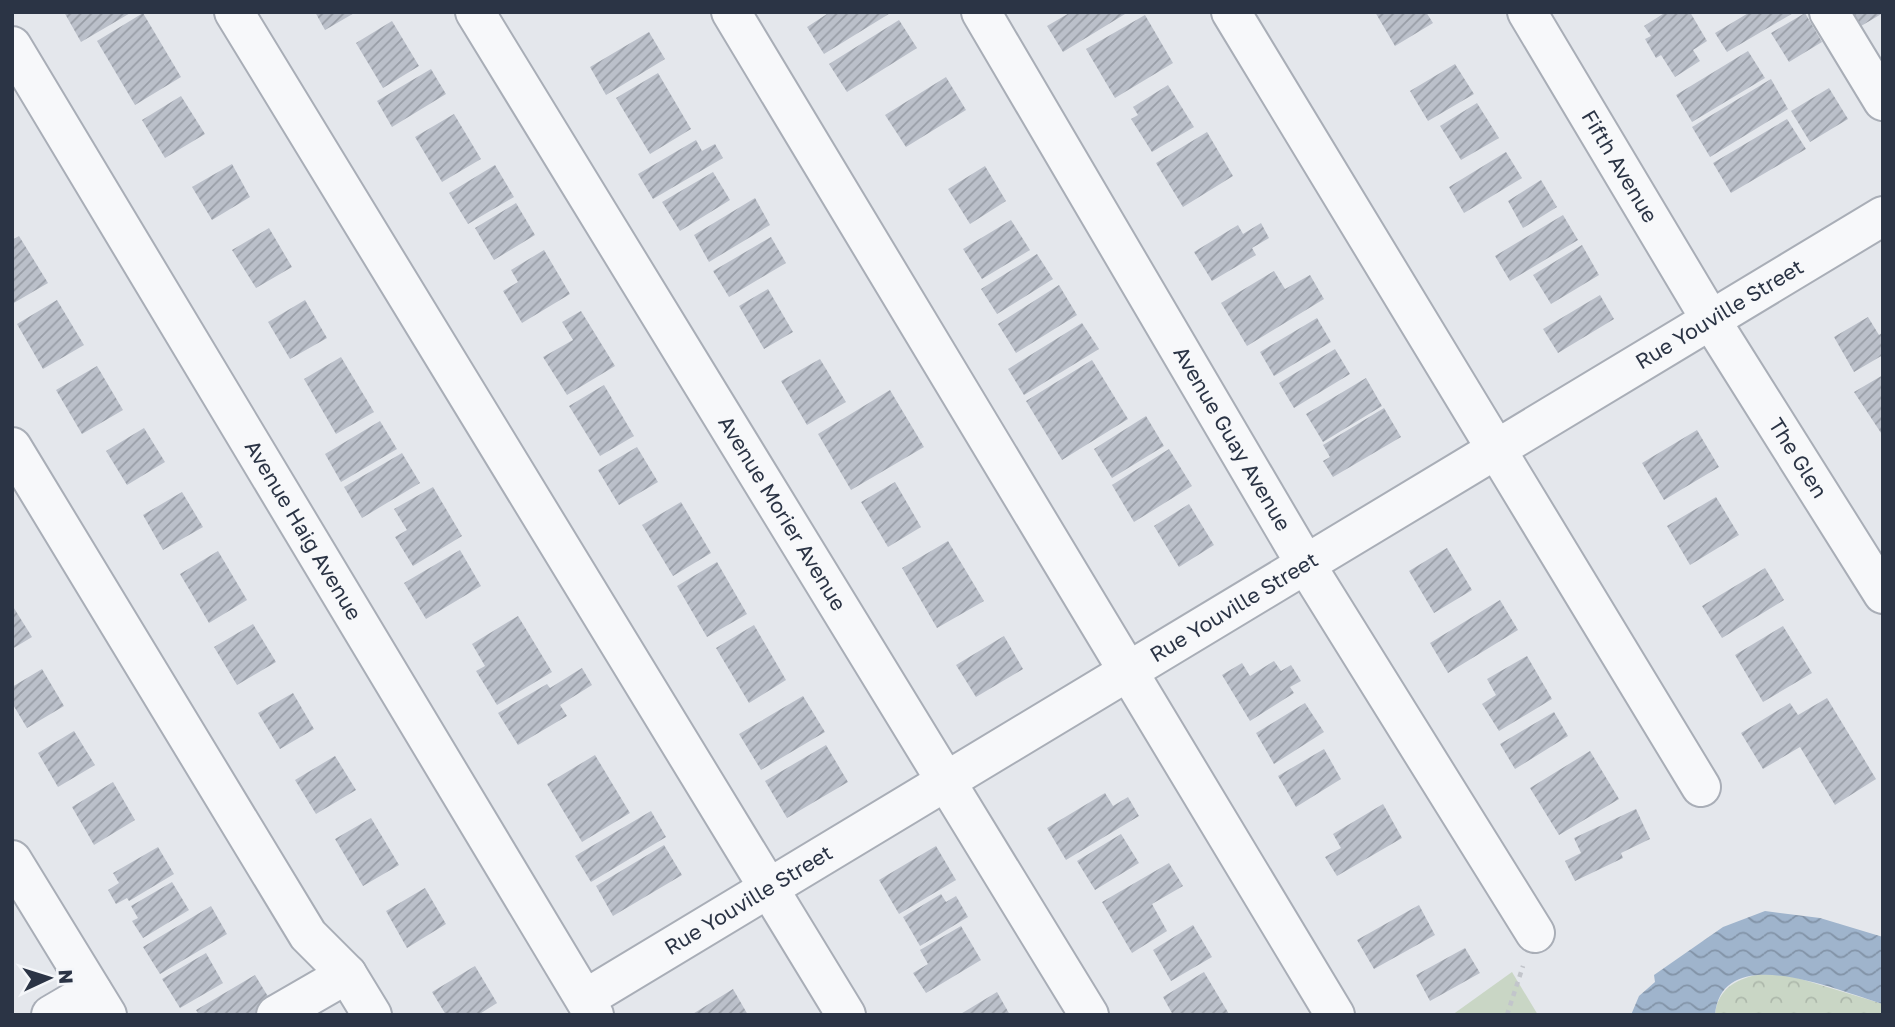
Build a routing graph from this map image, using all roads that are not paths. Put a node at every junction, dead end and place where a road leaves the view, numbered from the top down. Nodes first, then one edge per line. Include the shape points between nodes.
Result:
1 (234, 12) edge
2 (475, 12) edge
3 (731, 12) edge
4 (981, 12) edge
5 (1231, 12) edge
6 (1527, 12) edge
7 (1829, 12) edge
8 (12, 46) edge
9 (1883, 101) edge
10 (1883, 216) edge
11 (1712, 322) junction
12 (12, 447) edge
13 (1496, 452) junction
14 (1306, 565) junction
15 (1883, 594) edge
16 (1129, 672) junction
17 (948, 780) junction
18 (1701, 787) dead end
19 (12, 860) edge
20 (769, 888) junction
21 (1535, 933) road end
22 (347, 974) junction
23 (99, 1003) edge
24 (589, 1007) edge
25 (51, 1015) edge
26 (276, 1015) edge
27 (372, 1015) edge
28 (846, 1015) edge
29 (1089, 1015) edge
30 (1335, 1015) edge

1 - 20 street
2 - 17 street, Avenue Morier Avenue
3 - 16 street
4 - 14 street, Avenue Guay Avenue
5 - 13 street
6 - 11 street, Fifth Avenue
7 - 9 street
8 - 24 street, Avenue Haig Avenue
10 - 11 street, Rue Youville Street
11 - 13 street, Rue Youville Street
11 - 15 street, The Glen
12 - 22 street via 308,935
13 - 14 street, Rue Youville Street
13 - 18 street
14 - 16 street, Rue Youville Street
14 - 21 street, Avenue Guay Avenue
16 - 17 street, Rue Youville Street
16 - 30 street
17 - 20 street, Rue Youville Street
17 - 29 street, Avenue Morier Avenue
19 - 23 street
20 - 24 street, Rue Youville Street
20 - 28 street
22 - 26 street
22 - 27 street
23 - 25 street

